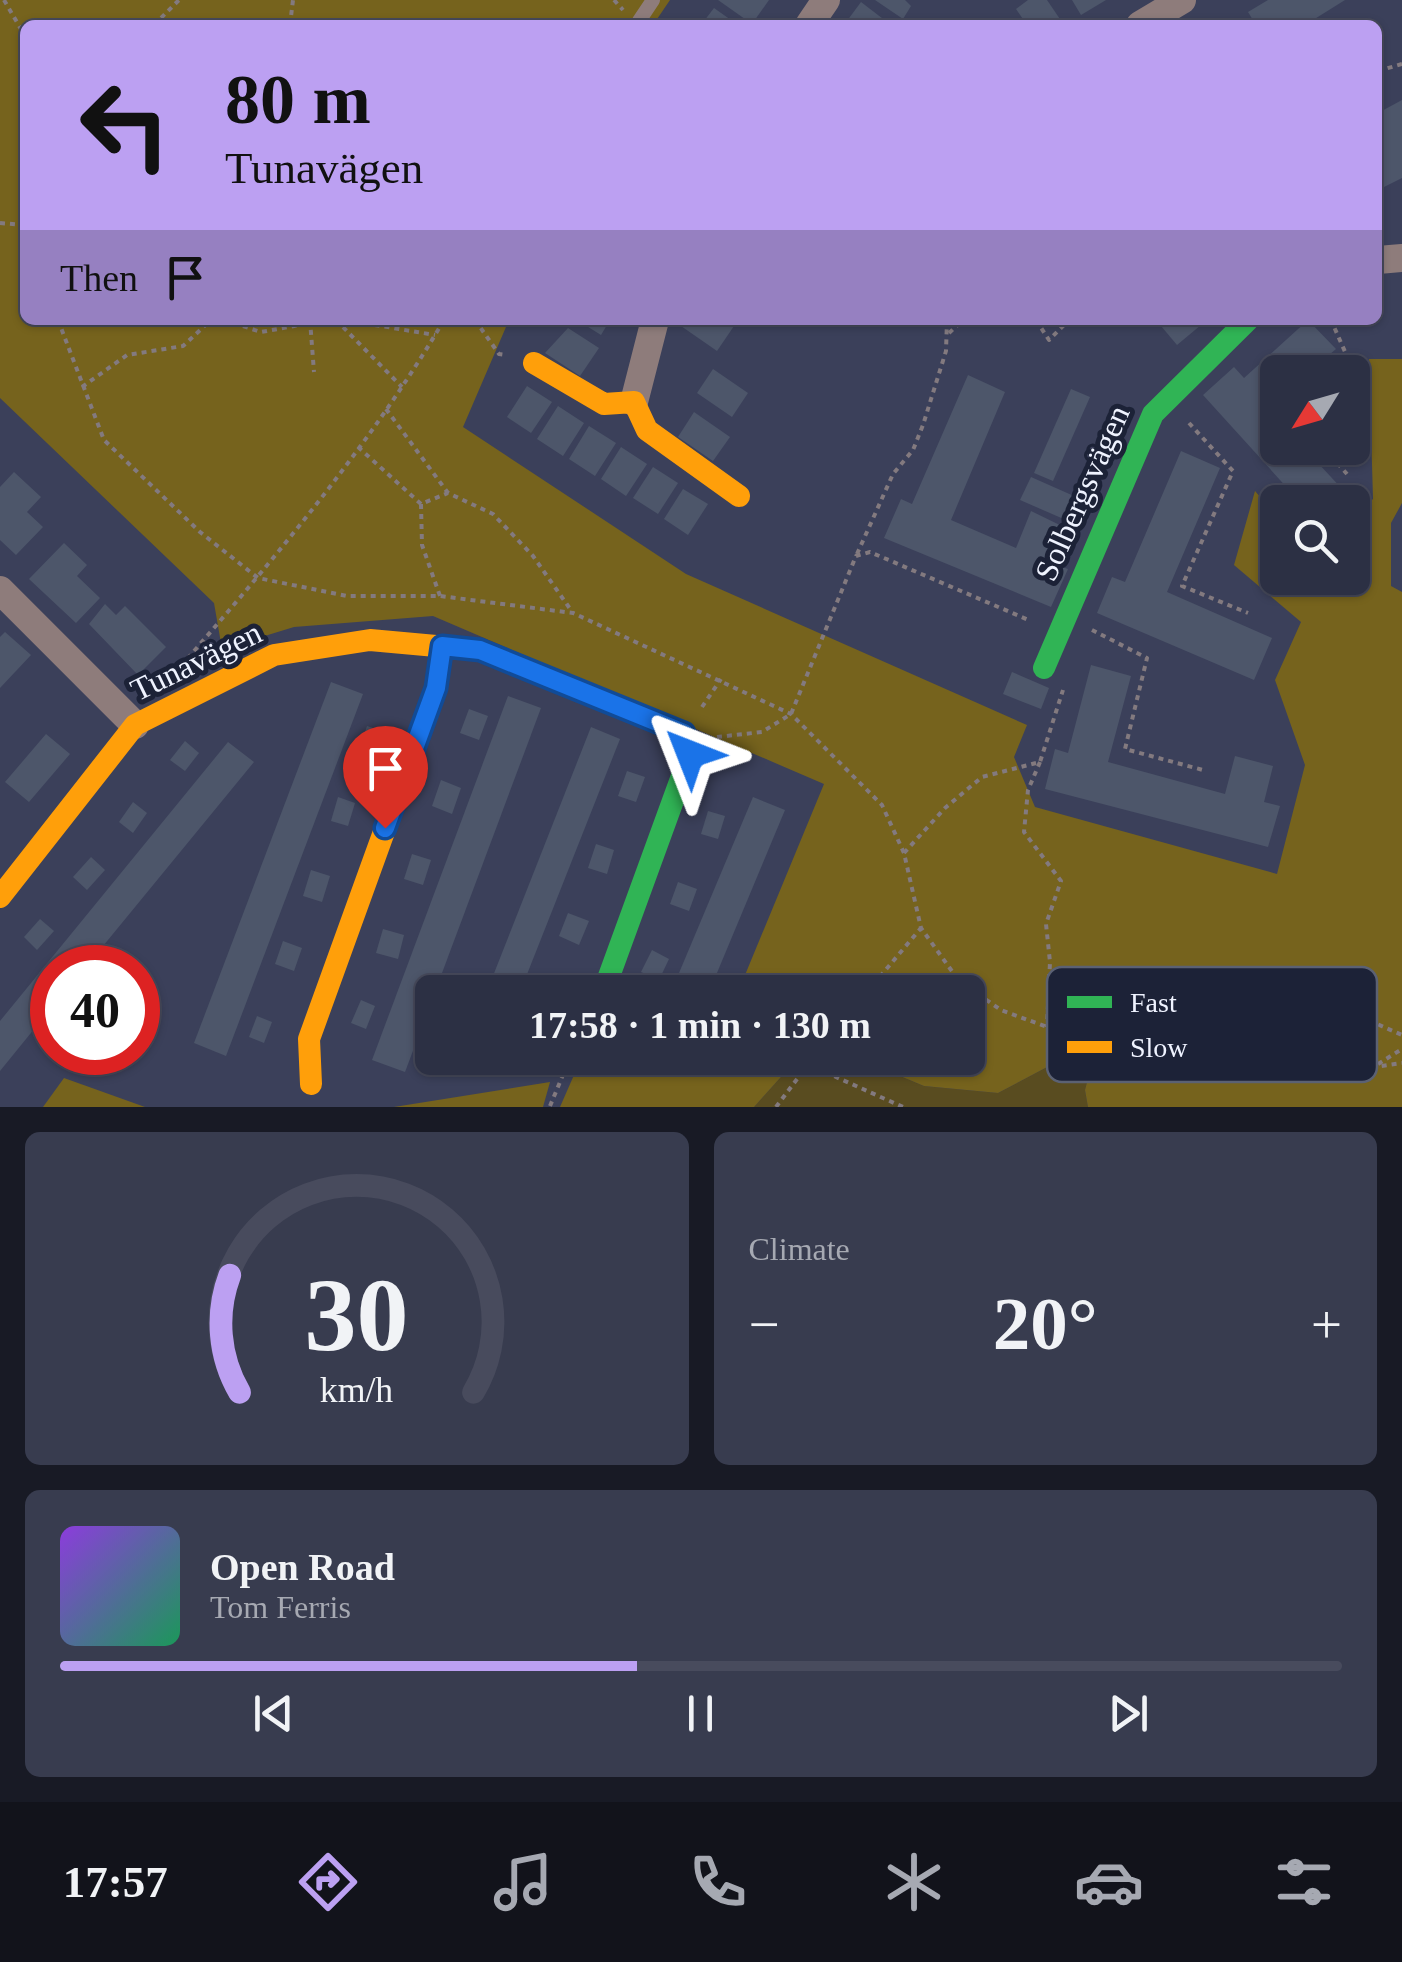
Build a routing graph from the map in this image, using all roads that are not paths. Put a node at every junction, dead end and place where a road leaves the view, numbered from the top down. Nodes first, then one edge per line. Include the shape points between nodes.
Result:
1 (1182, 0) edge
2 (1148, 20) edge
3 (653, 325) edge
4 (1243, 325) edge
5 (534, 363) road end
6 (634, 402) junction
7 (739, 496) dead end
8 (0, 590) edge
9 (442, 646) junction
10 (1044, 668) road end
11 (135, 724) junction
12 (0, 897) edge
13 (610, 975) edge
14 (311, 1084) dead end

1 - 2 street
3 - 6 street
4 - 10 street, Solbergsvägen via 1153,414
5 - 6 street via 604,404
6 - 7 street via 647,430
8 - 11 street
9 - 11 street, Tunavägen via 370,640 274,655
9 - 13 street, Tunavägen via 480,650 684,733 690,754
9 - 14 street via 436,688 309,1040
11 - 12 street, Tunavägen

